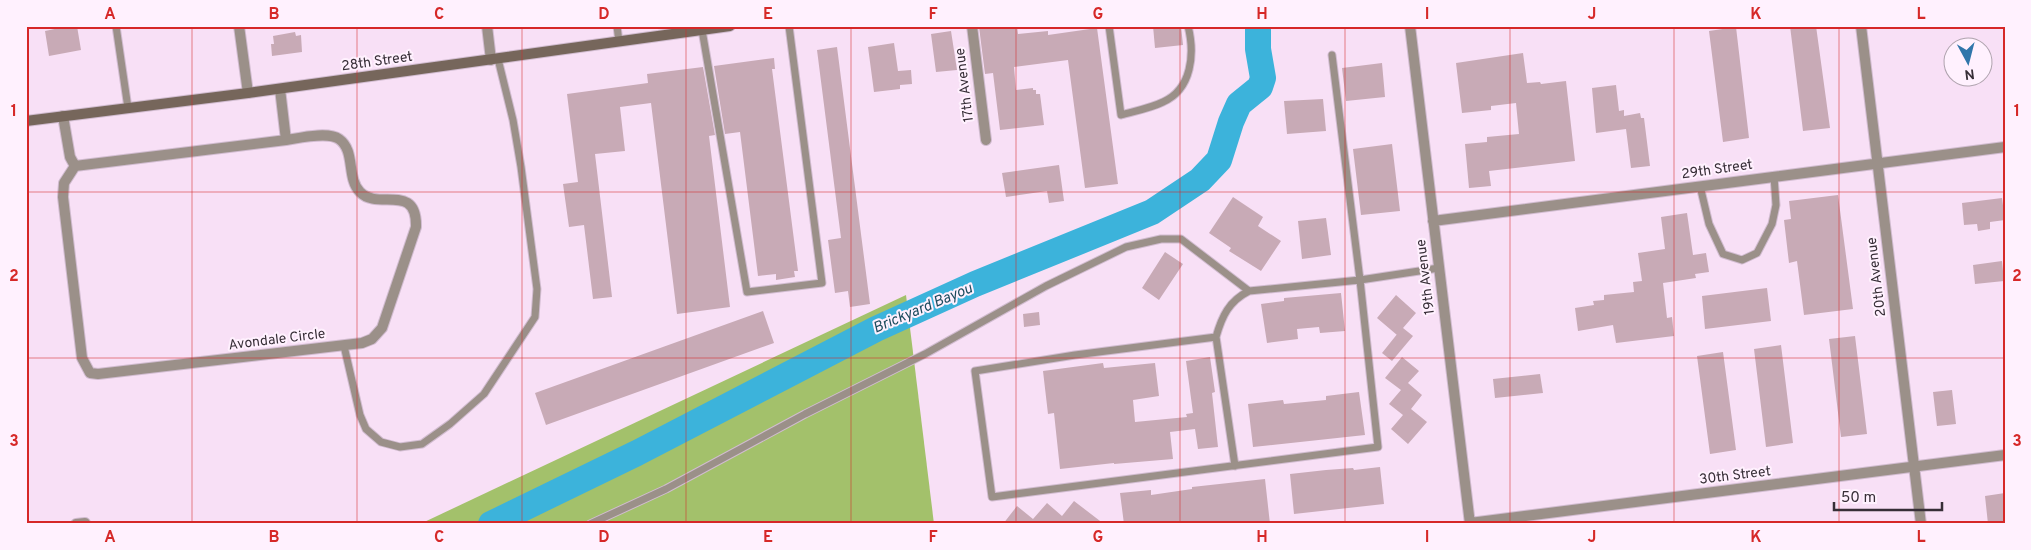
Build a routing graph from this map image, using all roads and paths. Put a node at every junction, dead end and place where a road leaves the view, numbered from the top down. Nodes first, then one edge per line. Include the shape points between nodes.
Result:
1 (116, 26) edge
2 (240, 26) edge
3 (487, 26) edge
4 (617, 26) edge
5 (730, 26) edge
6 (789, 26) edge
7 (972, 26) edge
8 (1109, 26) edge
9 (1188, 26) edge
10 (1410, 26) edge
11 (1861, 26) edge
12 (702, 30) junction
13 (619, 42) junction
14 (1332, 56) dead end
15 (494, 60) junction
16 (280, 89) junction
17 (248, 93) junction
18 (128, 108) junction
19 (63, 116) junction
20 (26, 121) edge
21 (286, 140) junction
22 (986, 140) dead end
23 (2005, 147) edge
24 (1877, 163) junction
25 (75, 166) junction
26 (1774, 176) junction
27 (1700, 186) junction
28 (1433, 221) junction
29 (1439, 268) junction
30 (1360, 280) junction
31 (1249, 291) junction
32 (1216, 337) junction
33 (344, 346) junction
34 (2005, 455) edge
35 (1235, 466) junction
36 (1913, 467) junction
37 (1470, 523) edge
38 (590, 524) edge
39 (1921, 524) edge

1 - 18 lane
2 - 17 street
3 - 15 street
4 - 13 lane
5 - 12 main road, 28th Street
6 - 12 lane via 822,283 747,292
7 - 22 street, 17th Avenue
8 - 9 lane via 1122,115 1163,102 1179,92 1188,75 1191,57 1192,40
10 - 28 street, 19th Avenue
11 - 24 street, 20th Avenue
12 - 13 main road, 28th Street
13 - 15 main road, 28th Street
14 - 30 lane
15 - 16 main road, 28th Street
15 - 33 lane via 513,120 522,167 537,289 535,317 484,394 422,444 400,447 381,442 366,429
16 - 17 main road, 28th Street
16 - 21 street
17 - 18 main road, 28th Street
18 - 19 main road, 28th Street
19 - 20 main road, 28th Street
19 - 25 street via 70,157
21 - 25 street, Avondale Circle
21 - 33 street, Avondale Circle via 323,136 339,139 348,152 352,176 360,193 400,199 414,211 416,227 382,328 372,339
23 - 24 street, 29th Street
24 - 26 street, 29th Street
24 - 36 street, 20th Avenue
25 - 33 street, Avondale Circle via 64,183 63,197 82,358 90,373
26 - 27 street, 29th Street
26 - 27 lane via 1776,205 1772,224 1757,253 1742,260 1722,254 1709,224
27 - 28 street, 29th Street
28 - 29 street, 19th Avenue
29 - 30 lane
29 - 37 street, 19th Avenue
30 - 31 lane
30 - 35 lane via 1378,447
31 - 32 lane via 1236,298 1221,320
31 - 38 lane via 1181,239 1161,239 1126,247 1046,286 925,354 805,414 675,485
32 - 35 lane
32 - 35 lane via 975,371 992,497
34 - 36 street, 30th Street
36 - 37 street, 30th Street
36 - 39 street, 20th Avenue

